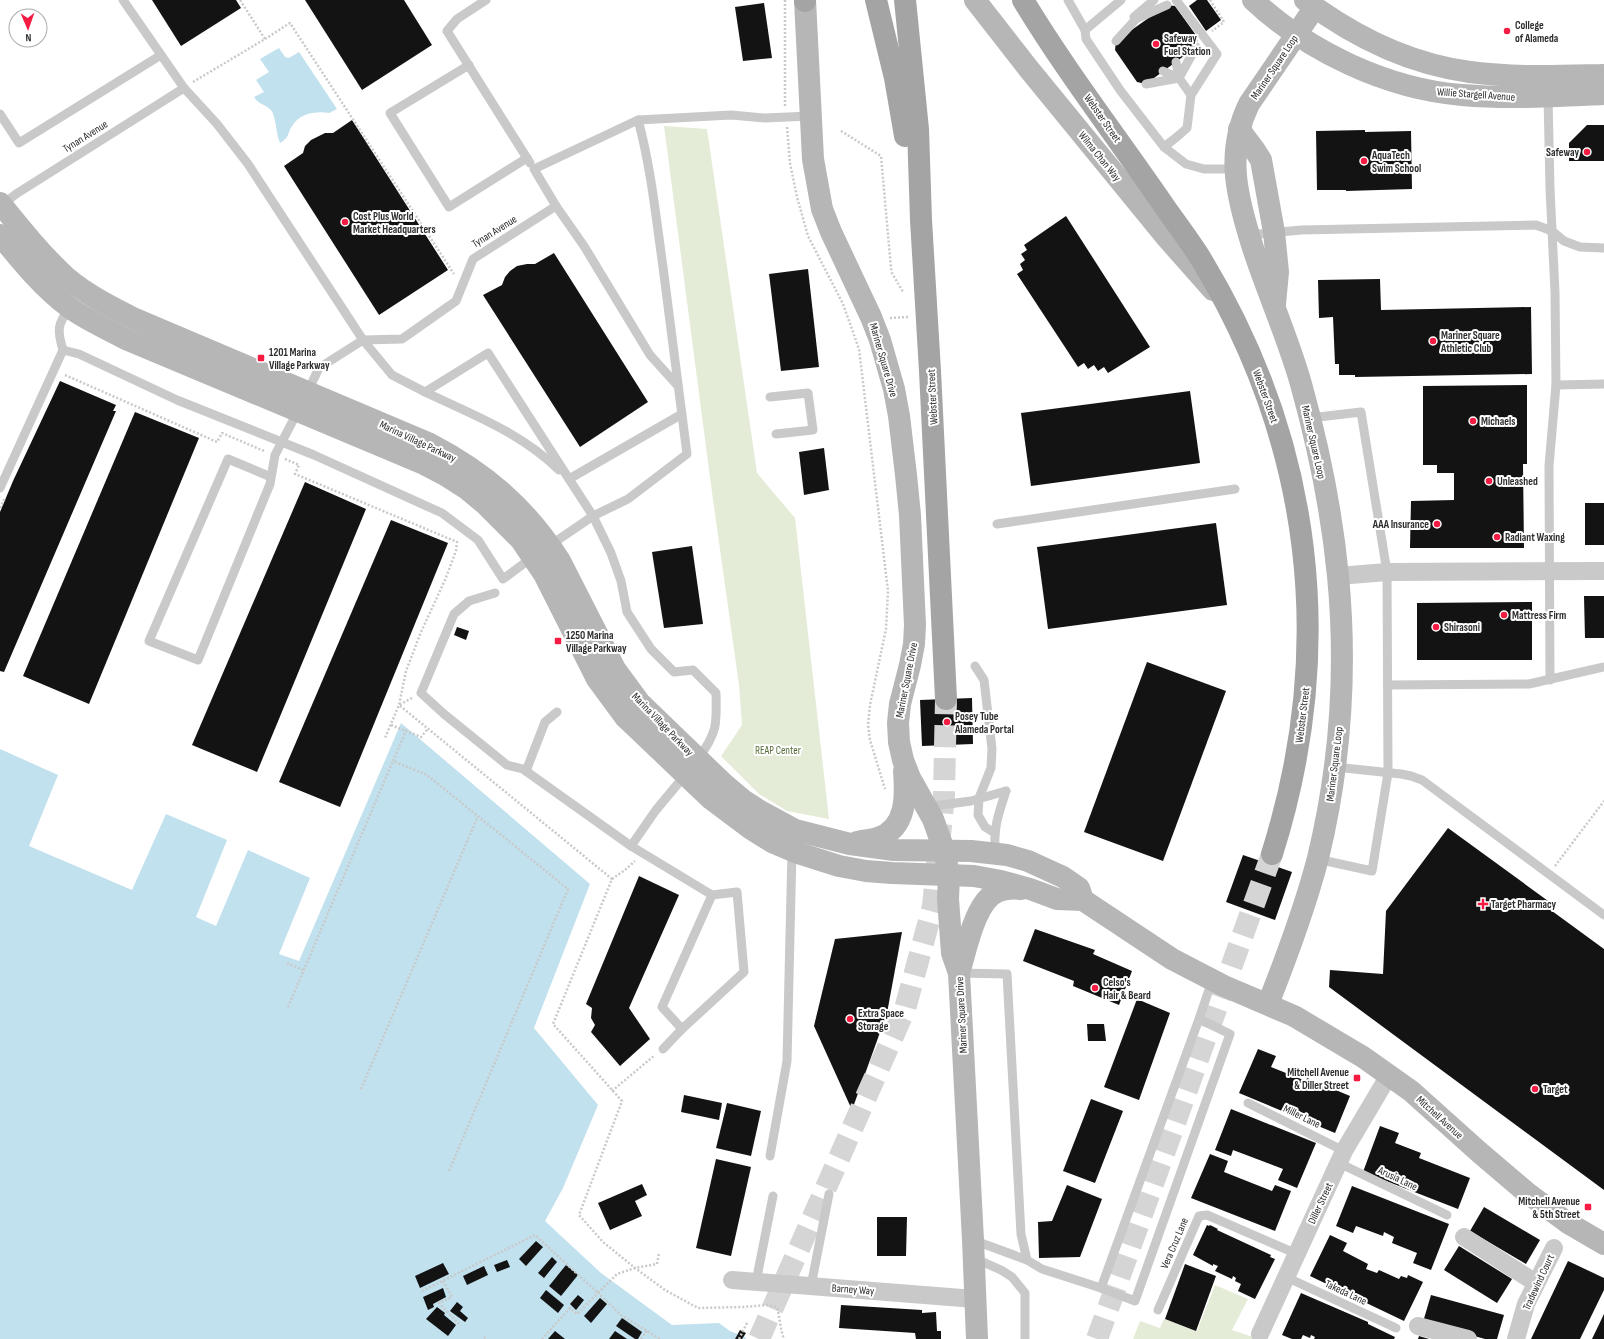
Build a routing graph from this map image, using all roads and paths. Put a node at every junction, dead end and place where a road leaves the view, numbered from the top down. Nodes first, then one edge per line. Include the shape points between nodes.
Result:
1 (123, 0) edge
2 (240, 0) edge
3 (486, 0) edge
4 (800, 0) edge
5 (905, 0) edge
6 (976, 0) edge
7 (1023, 0) edge
8 (1030, 0) edge
9 (1121, 0) edge
10 (1154, 0) edge
11 (1176, 0) edge
12 (1210, 0) edge
13 (1253, 0) edge
14 (1071, 2) edge
15 (1313, 2) edge
16 (876, 4) edge
17 (1167, 5) dead end
18 (1156, 12) dead end
19 (1136, 19) junction
20 (1145, 20) dead end
21 (1036, 21) junction
22 (1132, 29) dead end
23 (1085, 30) junction
24 (1296, 34) junction
25 (1204, 37) junction
26 (265, 39) junction
27 (1119, 39) dead end
28 (1196, 47) dead end
29 (161, 55) junction
30 (1186, 55) dead end
31 (1176, 62) dead end
32 (469, 65) junction
33 (1163, 71) dead end
34 (1604, 75) edge
35 (1178, 78) junction
36 (1150, 81) dead end
37 (184, 88) junction
38 (1604, 94) edge
39 (1191, 95) junction
40 (1548, 96) junction
41 (0, 114) edge
42 (810, 116) junction
43 (786, 117) junction
44 (638, 120) junction
45 (1239, 129) junction
46 (841, 131) dead end
47 (1164, 146) junction
48 (527, 158) junction
49 (534, 169) junction
50 (1235, 169) junction
51 (1, 205) edge
52 (556, 206) junction
53 (921, 220) junction
54 (1552, 231) junction
55 (1274, 232) junction
56 (0, 235) edge
57 (1249, 235) junction
58 (1604, 248) edge
59 (462, 286) junction
60 (903, 292) dead end
61 (70, 307) junction
62 (1229, 308) junction
63 (1275, 309) junction
64 (927, 315) junction
65 (872, 320) junction
66 (362, 340) junction
67 (63, 350) junction
68 (61, 373) dead end
69 (1604, 384) edge
70 (1556, 385) junction
71 (678, 386) junction
72 (424, 392) junction
73 (770, 397) dead end
74 (303, 401) junction
75 (682, 414) junction
76 (1309, 418) junction
77 (776, 434) dead end
78 (282, 442) junction
79 (275, 455) junction
80 (271, 477) junction
81 (569, 479) junction
82 (1235, 489) dead end
83 (3, 491) edge
84 (0, 508) edge
85 (593, 516) junction
86 (997, 524) dead end
87 (542, 551) junction
88 (1550, 571) junction
89 (1604, 571) edge
90 (1387, 572) junction
91 (1338, 576) junction
92 (495, 593) dead end
93 (975, 666) dead end
94 (1604, 667) edge
95 (1550, 680) junction
96 (1388, 685) junction
97 (946, 699) tunnel mouth
98 (398, 705) junction
99 (557, 712) dead end
100 (391, 725) junction
101 (427, 730) junction
102 (406, 732) junction
103 (385, 738) dead end
104 (903, 760) junction
105 (393, 761) junction
106 (1335, 767) junction
107 (691, 768) junction
108 (526, 771) junction
109 (1388, 773) junction
110 (887, 793) dead end
111 (979, 798) junction
112 (1604, 800) edge
113 (926, 807) junction
114 (478, 816) junction
115 (996, 843) junction
116 (850, 844) junction
117 (631, 846) junction
118 (792, 850) junction
119 (944, 850) junction
120 (643, 853) junction
121 (1272, 854) tunnel mouth
122 (1317, 859) junction
123 (1549, 874) junction
124 (949, 875) junction
125 (612, 879) junction
126 (1030, 889) junction
127 (712, 895) junction
128 (1083, 900) junction
129 (1604, 915) edge
130 (287, 963) dead end
131 (304, 970) junction
132 (959, 973) junction
133 (1212, 981) junction
134 (1268, 1004) junction
135 (288, 1007) dead end
136 (1198, 1018) junction
137 (682, 1029) junction
138 (663, 1049) joint
139 (1389, 1075) junction
140 (361, 1089) dead end
141 (612, 1091) junction
142 (1248, 1104) dead end
143 (770, 1156) dead end
144 (1342, 1157) junction
145 (449, 1171) dead end
146 (830, 1194) dead end
147 (773, 1196) dead end
148 (1447, 1215) dead end
149 (1464, 1237) dead end
150 (1604, 1244) edge
151 (1554, 1248) dead end
152 (973, 1249) junction
153 (659, 1253) dead end
154 (1297, 1254) junction
155 (1027, 1260) junction
156 (635, 1268) junction
157 (1286, 1277) junction
158 (443, 1280) junction
159 (732, 1280) dead end
160 (756, 1282) junction
161 (1536, 1282) junction
162 (811, 1286) junction
163 (1101, 1288) junction
164 (422, 1291) dead end
165 (598, 1292) junction
166 (975, 1299) junction
167 (1158, 1310) dead end
168 (748, 1321) dead end
169 (461, 1326) dead end
170 (1418, 1326) dead end
171 (1396, 1328) dead end
172 (647, 1331) junction
173 (1260, 1334) dead end
174 (542, 1339) edge
175 (641, 1339) edge
176 (660, 1339) edge
177 (739, 1339) edge
178 (784, 1339) edge
179 (977, 1339) edge
180 (1025, 1339) edge
181 (1468, 1339) edge
182 (1516, 1339) edge

1 - 29 lane
2 - 26 path
3 - 32 lane via 457,19 447,30
4 - 42 street, Mariner Square Drive
4 - 43 path
5 - 53 main road, Webster Street via 918,129
6 - 62 street, Wilma Chan Way via 1028,68 1167,238
7 - 21 main road, Webster Street
8 - 21 main road
9 - 23 lane
10 - 19 lane via 1134,17
11 - 25 lane
12 - 25 path via 1224,22
13 - 24 street, Willie Stargell Avenue
14 - 23 lane
15 - 24 street, Mariner Square Loop
15 - 34 street, Willie Stargell Avenue via 1339,24 1366,39 1424,62 1469,72 1519,76
16 - 53 main road via 895,78
17 - 19 lane
18 - 19 lane
19 - 20 lane
19 - 22 lane
19 - 27 lane
21 - 62 main road, Webster Street via 1200,257
23 - 47 lane via 1086,39 1120,90
24 - 40 street, Willie Stargell Avenue via 1363,70 1411,86 1461,95
24 - 45 street, Mariner Square Loop via 1257,90
25 - 39 lane via 1217,54
26 - 37 path
26 - 59 path via 290,23
28 - 35 lane
29 - 37 lane
29 - 41 lane via 19,143
30 - 35 lane
31 - 35 lane
32 - 48 lane
32 - 48 lane via 390,113 448,207
33 - 35 lane
35 - 36 lane
35 - 39 lane
37 - 51 lane, Tynan Avenue
37 - 66 lane via 217,124 248,164
38 - 40 street, Willie Stargell Avenue
39 - 47 lane via 1187,128
40 - 54 lane
42 - 43 lane
42 - 65 street, Mariner Square Drive via 813,159 822,209
43 - 44 lane via 731,115
43 - 110 path via 790,163 808,236 843,304 859,349 888,591 886,629 868,725 870,740
44 - 49 lane
44 - 71 lane via 657,224
45 - 50 street, Mariner Square Loop
45 - 55 street, Mariner Square Loop via 1261,160
46 - 60 path via 881,156 891,268
47 - 50 lane via 1186,164 1204,169
48 - 49 lane
49 - 52 lane
50 - 57 street, Mariner Square Loop via 1237,190
51 - 74 street, Marina Village Parkway via 42,252 68,278 89,294
52 - 59 lane, Tynan Avenue via 473,259
52 - 71 lane via 584,246 650,355
53 - 64 main road, Webster Street
54 - 55 lane via 1536,225 1512,225
54 - 58 lane via 1580,247
54 - 70 lane
55 - 57 lane
55 - 63 street, Mariner Square Loop via 1278,272
56 - 61 street, Marina Village Parkway via 35,275
57 - 63 street, Mariner Square Loop
59 - 66 lane, Tynan Avenue via 456,301 402,339
61 - 67 lane via 61,318 58,333
61 - 74 street, Marina Village Parkway via 126,339
62 - 121 main road, Webster Street via 1251,354 1283,444 1298,514 1306,576 1308,650 1303,711 1290,787
63 - 76 street, Mariner Square Loop via 1301,383
64 - 65 path
64 - 97 main road, Webster Street
65 - 104 street, Mariner Square Drive via 894,389 910,515 915,625 898,723
66 - 72 lane via 392,375
66 - 74 lane via 319,368
67 - 78 lane via 79,354 177,400
67 - 83 lane
68 - 79 path via 217,442 222,433
69 - 70 lane
70 - 88 lane via 1549,466
71 - 75 lane
72 - 81 lane via 506,430 545,456
72 - 81 lane via 488,353
73 - 77 lane via 808,393 813,430
74 - 78 lane
74 - 87 street, Marina Village Parkway via 430,444 456,457 499,489 518,507
75 - 81 lane
75 - 85 lane via 687,454 628,499
76 - 90 lane via 1361,412
76 - 91 street, Mariner Square Loop via 1329,509
78 - 79 lane
78 - 87 lane via 442,513 478,540 503,579
79 - 80 lane
79 - 98 path via 299,465 295,474 457,542 448,573 406,671
80 - 80 lane via 228,459 149,641 198,660
81 - 85 lane
82 - 86 lane
83 - 84 path
85 - 87 lane
85 - 107 lane via 621,581 627,612 651,649 674,672 693,670 716,693 714,734
87 - 107 street, Marina Village Parkway via 544,574 586,660 611,699 636,728
88 - 89 street
88 - 90 street
88 - 95 lane
90 - 91 street
90 - 96 lane
91 - 106 street, Mariner Square Loop via 1342,667
92 - 108 lane via 469,601 454,614 421,692 507,765
93 - 111 lane via 984,680 992,749 991,768
94 - 95 lane
95 - 96 lane via 1529,684
96 - 109 lane
98 - 100 path
98 - 101 path
99 - 108 lane via 545,722
100 - 102 path
100 - 103 path
101 - 102 path via 421,737
101 - 125 path
102 - 105 path
104 - 113 street, Mariner Square Drive
104 - 116 street via 905,805 896,825 878,838
105 - 114 path via 427,775
105 - 131 path
106 - 109 lane
106 - 122 street, Mariner Square Loop
107 - 116 street, Marina Village Parkway via 778,822 795,830
107 - 117 lane via 656,810
107 - 118 street, Marina Village Parkway via 730,814 751,829
108 - 117 lane
109 - 122 lane via 1372,871
109 - 123 lane via 1411,776 1431,786
111 - 113 lane
111 - 115 lane via 978,815
111 - 115 lane via 1006,791 996,824
112 - 123 path
113 - 119 street, Mariner Square Drive
114 - 140 path
114 - 145 path via 568,889
115 - 119 street
115 - 128 street via 1063,877 1079,888
116 - 119 street, Marina Village Parkway via 894,850
117 - 120 lane
118 - 124 street, Marina Village Parkway via 839,866 866,871
118 - 143 lane via 787,1062
119 - 124 street, Mariner Square Drive
120 - 125 path
120 - 127 lane
122 - 134 street, Mariner Square Loop via 1291,946
123 - 129 lane
124 - 126 street via 971,876
124 - 132 street, Mariner Square Drive via 952,953
125 - 141 path via 553,1024
126 - 128 street via 1057,899
126 - 132 street via 1010,888 998,891 987,899 975,920
127 - 137 lane via 662,1007
127 - 137 lane via 737,892 744,972
128 - 133 street via 1172,959
130 - 131 path
131 - 135 path
132 - 152 street, Mariner Square Drive
132 - 155 lane via 1007,974 1021,1234
133 - 134 street
133 - 136 lane
134 - 139 street, Mitchell Avenue via 1321,1031
136 - 163 lane
136 - 163 lane via 1230,1034 1135,1301
137 - 138 lane
138 - 141 path
139 - 144 street, Diller Street
139 - 150 street, Mitchell Avenue via 1526,1192
141 - 156 path via 622,1101 579,1215 603,1242
142 - 144 lane, Miller Lane
144 - 148 lane, Arusia Lane
144 - 154 street, Diller Street
146 - 162 lane
147 - 160 lane
149 - 161 street
151 - 161 street, Tradewind Court
152 - 155 lane
152 - 166 street, Mariner Square Drive
152 - 180 lane via 1012,1277 1025,1293
153 - 156 path via 657,1264
154 - 157 street, Diller Street
154 - 167 lane, Vera Cruz Lane via 1207,1215 1199,1216
155 - 163 lane via 1042,1269
156 - 165 path via 617,1274
156 - 178 path via 665,1290 698,1308 767,1305 778,1307 780,1330
157 - 171 lane, Takeda Lane
157 - 173 street, Diller Street
158 - 164 path
158 - 165 path via 535,1235
158 - 169 path via 452,1297 439,1303
159 - 160 street, Barney Way
160 - 162 street, Barney Way
161 - 182 street, Tradewind Court via 1526,1304
162 - 166 street, Barney Way
165 - 172 path via 621,1314
165 - 174 path via 577,1314 570,1308
166 - 179 street, Mariner Square Drive
168 - 177 path
170 - 181 street
172 - 175 path
172 - 176 path

